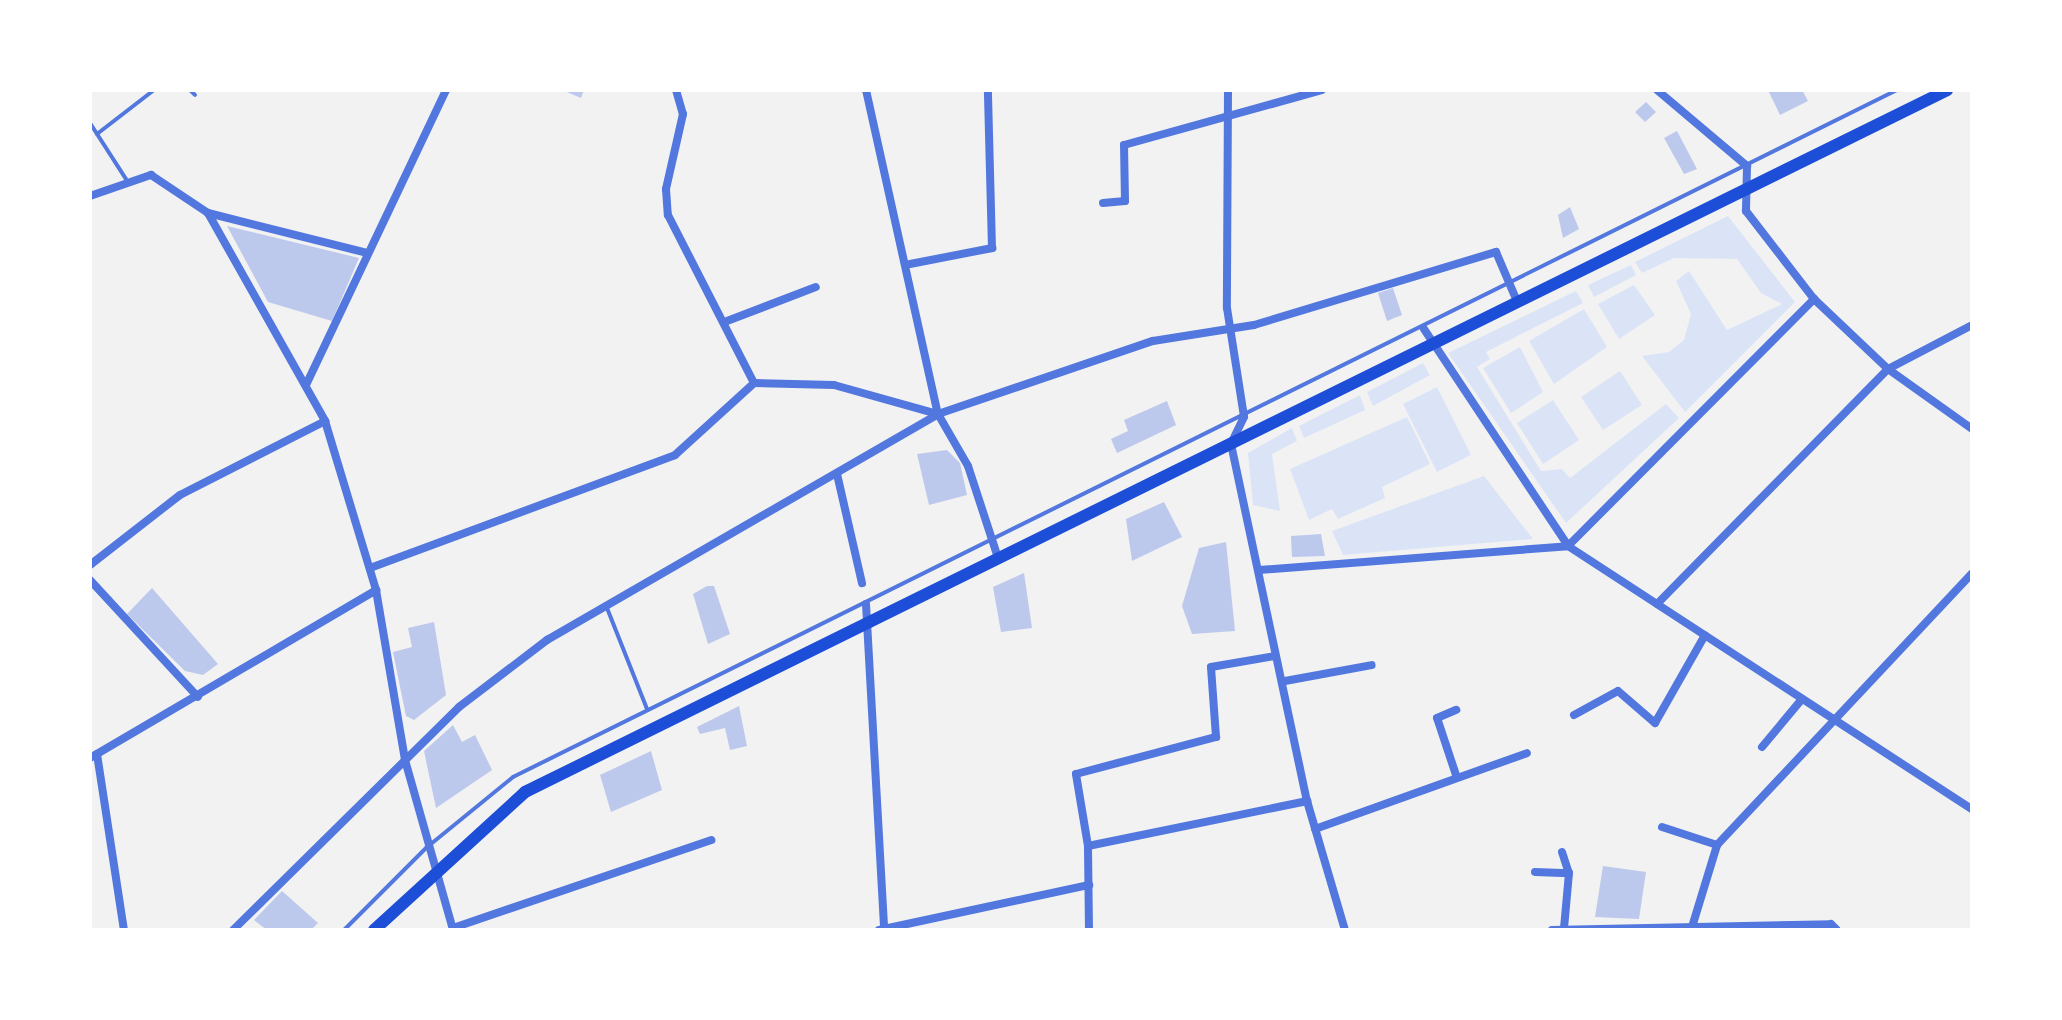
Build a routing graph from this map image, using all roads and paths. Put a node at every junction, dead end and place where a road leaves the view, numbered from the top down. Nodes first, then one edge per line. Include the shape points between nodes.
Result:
1 (154, 90) edge
2 (190, 90) edge
3 (446, 90) edge
4 (676, 90) edge
5 (866, 90) edge
6 (988, 90) edge
7 (1228, 90) edge
8 (1322, 90) edge
9 (1657, 90) edge
10 (1897, 90) edge
11 (1947, 90) edge
12 (195, 95) dead end
13 (1229, 114) junction
14 (90, 123) edge
15 (97, 134) junction
16 (1747, 166) junction
17 (126, 179) junction
18 (1745, 191) junction
19 (90, 196) edge
20 (1103, 203) dead end
21 (208, 213) junction
22 (367, 253) junction
23 (910, 264) junction
24 (816, 287) dead end
25 (1513, 293) junction
26 (1814, 299) junction
27 (727, 321) junction
28 (1230, 325) junction
29 (1972, 325) edge
30 (1424, 329) junction
31 (1431, 343) junction
32 (1888, 369) junction
33 (754, 383) junction
34 (306, 385) junction
35 (938, 414) junction
36 (1244, 417) junction
37 (325, 421) junction
38 (1972, 429) edge
39 (1231, 444) junction
40 (837, 474) junction
41 (990, 541) junction
42 (1568, 546) junction
43 (998, 558) junction
44 (90, 565) edge
45 (370, 568) junction
46 (1259, 570) junction
47 (1972, 573) edge
48 (90, 580) edge
49 (862, 583) dead end
50 (376, 590) junction
51 (866, 604) junction
52 (1657, 604) junction
53 (607, 608) junction
54 (867, 623) junction
55 (1705, 635) junction
56 (1275, 656) junction
57 (1372, 665) dead end
58 (1285, 681) junction
59 (198, 697) junction
60 (1802, 699) junction
61 (647, 709) junction
62 (1456, 710) dead end
63 (1574, 715) dead end
64 (1836, 721) junction
65 (1762, 747) dead end
66 (1527, 753) dead end
67 (94, 756) edge
68 (405, 760) junction
69 (1456, 775) junction
70 (1307, 801) junction
71 (1972, 809) edge
72 (1662, 827) dead end
73 (1315, 829) junction
74 (711, 840) dead end
75 (1717, 845) junction
76 (1088, 846) junction
77 (426, 848) junction
78 (1562, 852) dead end
79 (432, 870) junction
80 (1535, 872) dead end
81 (1569, 873) junction
82 (1089, 885) junction
83 (1692, 927) junction
84 (882, 928) edge
85 (1564, 928) edge
86 (453, 929) edge
87 (124, 930) edge
88 (233, 930) edge
89 (344, 930) edge
90 (374, 930) edge
91 (1089, 930) edge
92 (1345, 930) edge
93 (1552, 930) edge
94 (1837, 930) edge

1 - 15 lane
2 - 12 lane
3 - 22 street
4 - 27 street via 683,114 665,204
5 - 23 street
6 - 23 street via 992,248
7 - 13 street
8 - 13 street
9 - 16 street
10 - 16 lane
11 - 18 main road
13 - 20 street via 1124,145 1125,201
13 - 28 street
14 - 15 lane
15 - 17 lane
16 - 18 street
16 - 25 lane
17 - 19 street
17 - 21 street via 151,175
18 - 25 main road
18 - 26 street via 1746,211
21 - 22 street
21 - 34 street
22 - 34 street
23 - 35 street
24 - 27 street
25 - 28 street via 1496,252 1254,325
25 - 30 lane
25 - 31 main road
26 - 32 street
26 - 42 street
27 - 33 street
28 - 35 street via 1153,341
28 - 36 street
29 - 32 street
30 - 31 street
30 - 36 lane
31 - 39 main road
31 - 42 street
32 - 38 street
32 - 52 street
33 - 35 street via 834,385
33 - 45 street via 675,455
34 - 37 street
35 - 40 street
35 - 41 street via 968,466
36 - 39 street
36 - 41 lane
37 - 44 street via 180,495
37 - 45 street
39 - 43 main road
39 - 46 street
40 - 49 street
40 - 53 street
41 - 43 street
41 - 51 lane
42 - 46 street
42 - 52 street
43 - 54 main road
45 - 50 street
46 - 56 street
47 - 64 street
48 - 59 street
50 - 59 street
50 - 68 street
51 - 54 street
51 - 61 lane
52 - 55 street
53 - 61 lane
53 - 68 street via 547,640 459,707
54 - 79 main road via 525,792
54 - 84 street
55 - 60 street
55 - 63 street via 1655,723 1618,691
56 - 58 street
56 - 76 street via 1211,667 1216,737 1076,774
57 - 58 street
58 - 70 street
59 - 67 street
60 - 64 street
60 - 65 street
61 - 77 lane via 513,777
62 - 69 street via 1437,718
64 - 71 street
64 - 75 street
66 - 69 street
67 - 87 street
68 - 77 street
68 - 88 street
69 - 73 street
70 - 73 street
70 - 76 street
72 - 75 street
73 - 92 street
74 - 86 street
75 - 83 street
76 - 82 street
77 - 79 street
77 - 89 lane
78 - 81 street
79 - 86 street
79 - 90 main road
80 - 81 street
81 - 85 street
82 - 84 street
82 - 91 street
83 - 85 street
83 - 94 street via 1831,924
85 - 93 street

